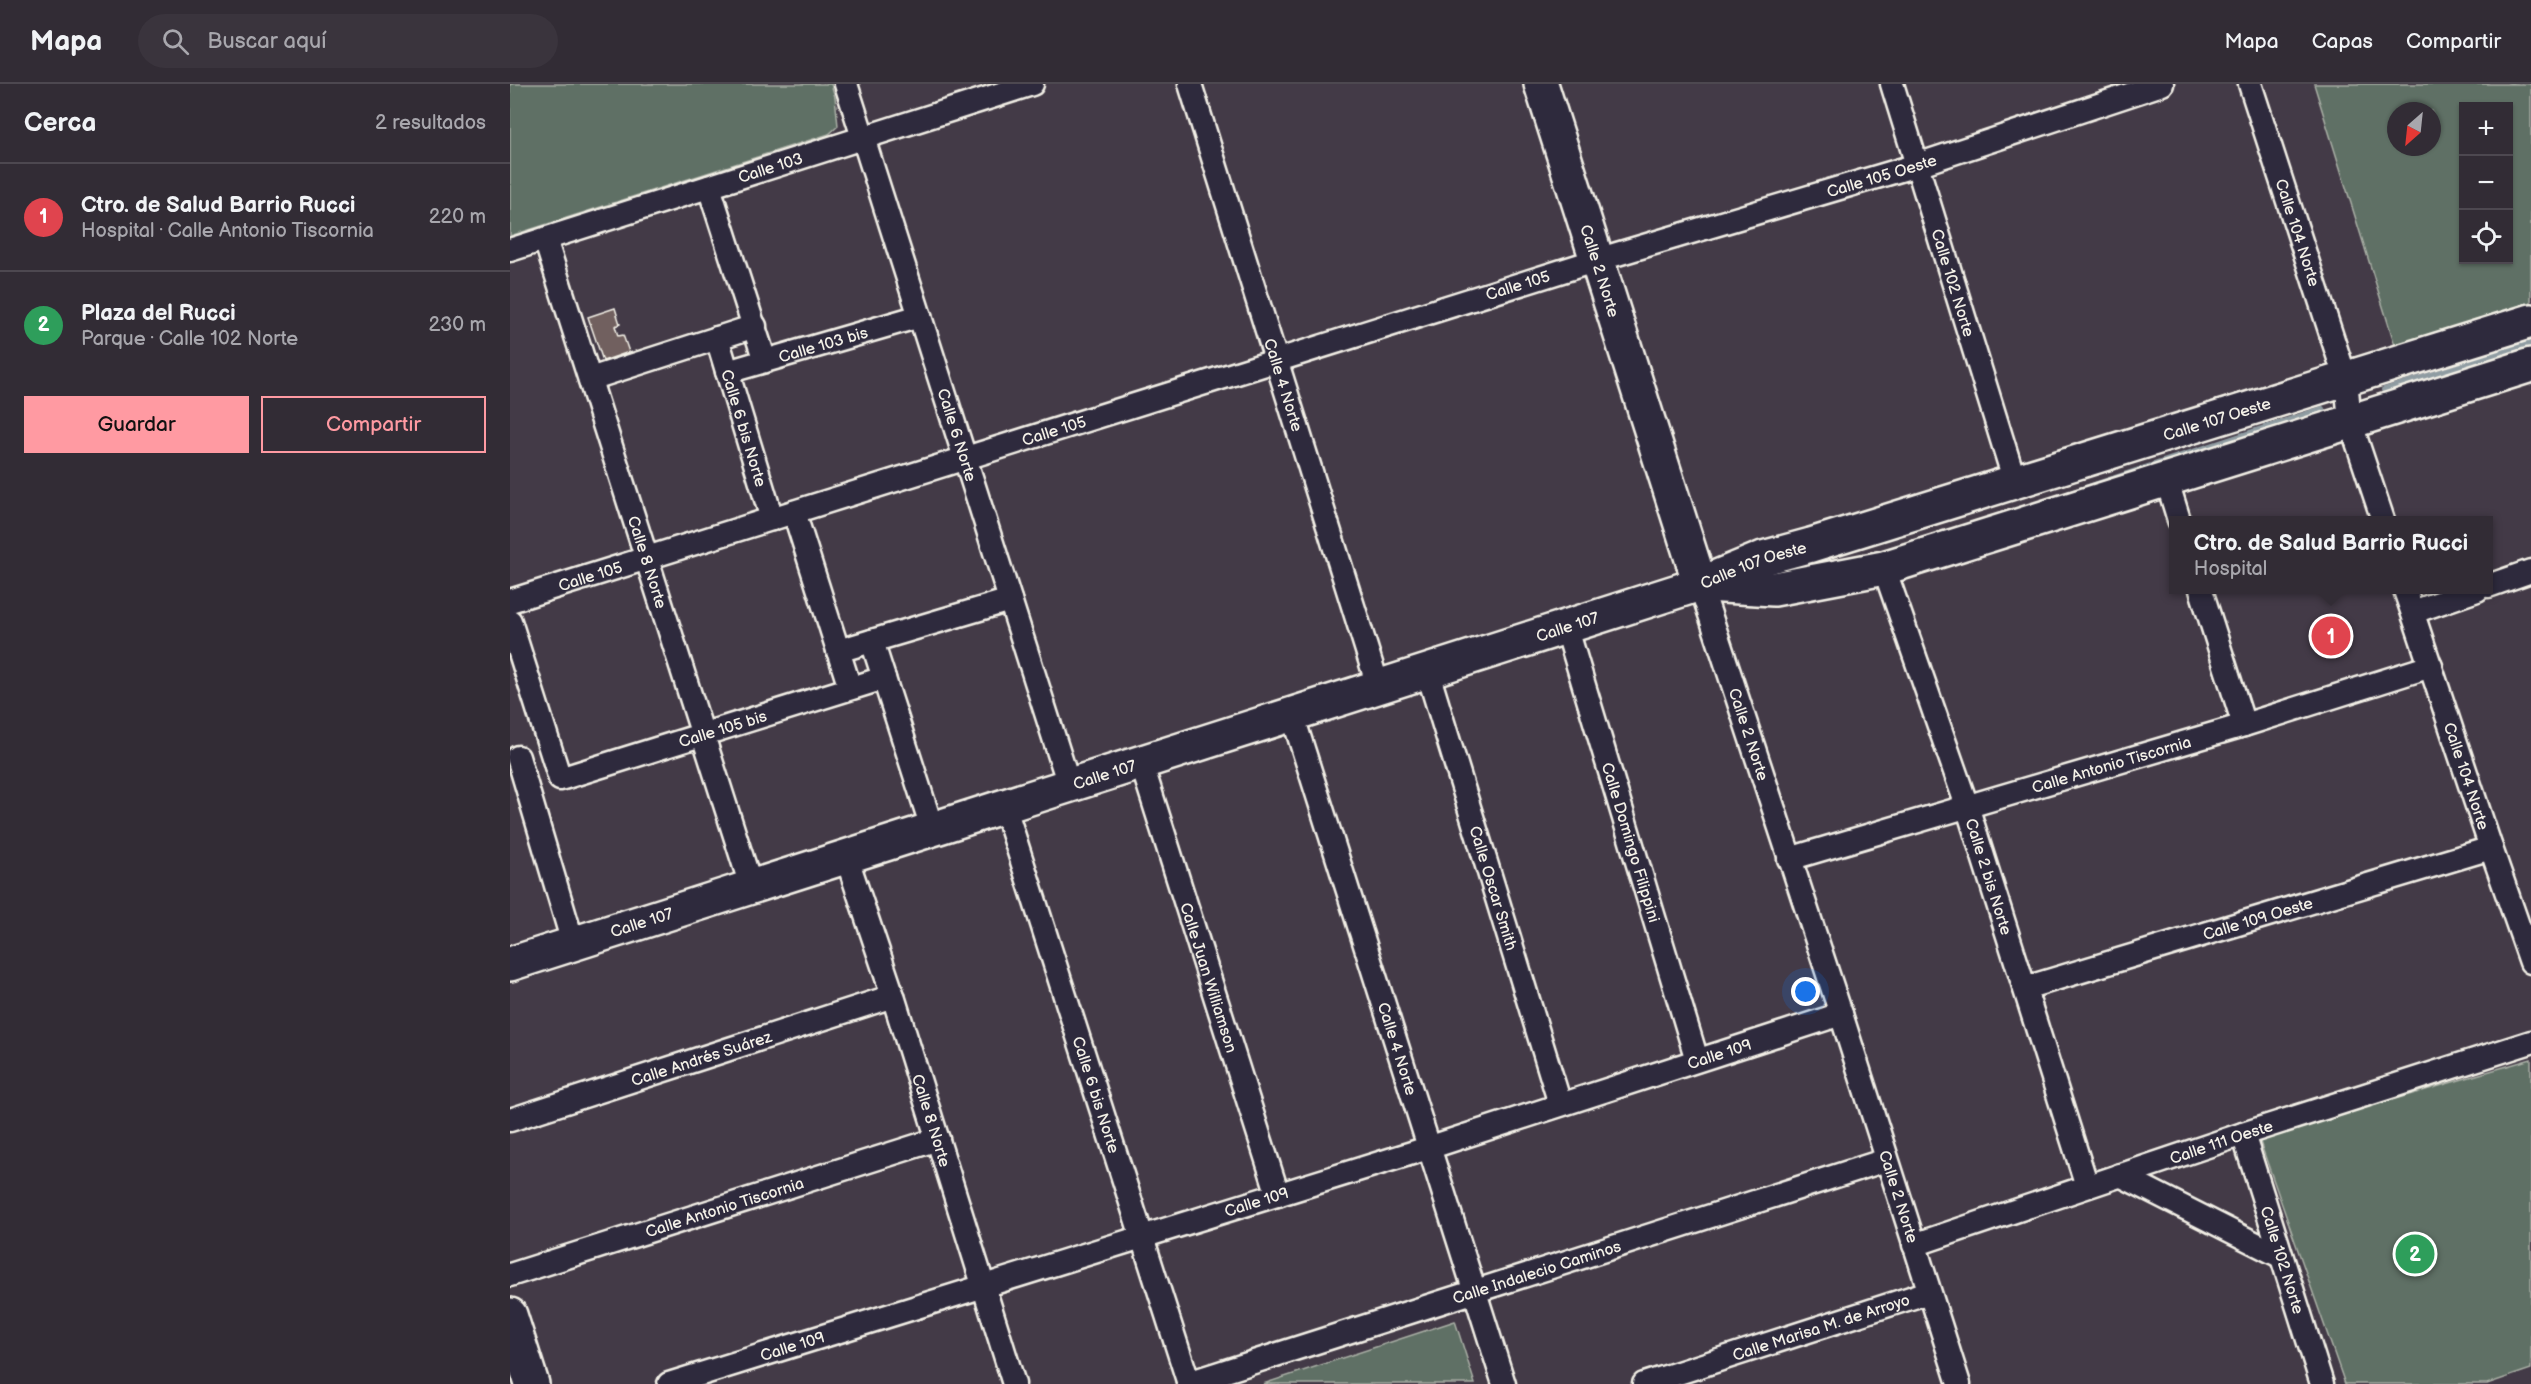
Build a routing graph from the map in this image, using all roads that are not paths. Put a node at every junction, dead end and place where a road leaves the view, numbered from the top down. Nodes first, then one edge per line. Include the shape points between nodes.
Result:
1 (846, 84) edge
2 (1032, 84) edge
3 (1190, 84) edge
4 (1541, 84) edge
5 (1892, 84) edge
6 (2162, 84) edge
7 (2250, 84) edge
8 (863, 138) junction
9 (1917, 165) junction
10 (709, 187) junction
11 (545, 239) junction
12 (510, 250) edge
13 (1597, 260) junction
14 (920, 316) junction
15 (2531, 321) edge
16 (755, 326) junction
17 (717, 338) junction
18 (765, 360) junction
19 (1276, 361) junction
20 (2531, 365) edge
21 (727, 372) junction
22 (590, 379) junction
23 (2346, 380) junction
24 (2350, 421) junction
25 (965, 459) junction
26 (2167, 480) junction
27 (2015, 482) junction
28 (794, 512) junction
29 (2178, 516) edge
30 (2382, 516) edge
31 (772, 519) junction
32 (647, 558) junction
33 (1884, 568) junction
34 (2531, 571) edge
35 (1700, 584) junction
36 (2493, 584) edge
37 (2202, 594) edge
38 (2406, 594) edge
39 (2465, 594) edge
40 (1010, 600) junction
41 (510, 601) edge
42 (2413, 612) junction
43 (510, 621) edge
44 (1566, 626) junction
45 (872, 640) junction
46 (838, 651) junction
47 (2432, 666) junction
48 (1427, 670) junction
49 (884, 678) junction
50 (1378, 686) junction
51 (850, 688) junction
52 (1292, 714) junction
53 (2244, 725) junction
54 (703, 734) junction
55 (549, 745) junction
56 (514, 758) edge
57 (1141, 762) junction
58 (1069, 785) junction
59 (1004, 805) junction
60 (1967, 806) junction
61 (932, 828) junction
62 (2491, 848) junction
63 (846, 856) junction
64 (1789, 859) junction
65 (751, 886) junction
66 (573, 943) junction
67 (2531, 962) edge
68 (510, 964) edge
69 (2025, 988) junction
70 (893, 996) junction
71 (1841, 1014) junction
72 (2531, 1042) edge
73 (1697, 1060) junction
74 (1560, 1104) junction
75 (510, 1120) edge
76 (2243, 1134) junction
77 (938, 1139) junction
78 (1428, 1148) junction
79 (1886, 1160) junction
80 (2120, 1175) junction
81 (2087, 1186) junction
82 (1278, 1195) junction
83 (1142, 1238) junction
84 (1914, 1245) junction
85 (2280, 1256) junction
86 (510, 1275) edge
87 (984, 1287) junction
88 (1474, 1292) junction
89 (1929, 1292) junction
90 (510, 1315) edge
91 (532, 1384) edge
92 (669, 1384) edge
93 (1014, 1384) edge
94 (1189, 1384) edge
95 (1504, 1384) edge
96 (1644, 1384) edge
97 (1959, 1384) edge
98 (2322, 1384) edge

1 - 8 street, Calle 6 Norte
2 - 8 street, Calle 103
3 - 19 street, Calle 4 Norte
4 - 13 street, Calle 2 Norte
5 - 9 street, Calle 102 Norte
6 - 9 street, Calle 105 Oeste
7 - 23 street, Calle 104 Norte
8 - 10 street, Calle 103
8 - 14 street, Calle 6 Norte
9 - 13 street, Calle 105 Oeste
9 - 27 street, Calle 102 Norte
10 - 11 street, Calle 103
10 - 16 street
11 - 12 street, Calle 103
11 - 22 street, Calle 8 Norte
13 - 19 street, Calle 105
13 - 35 street, Calle 2 Norte
14 - 18 street, Calle 103 bis
14 - 25 street, Calle 6 Norte
15 - 23 street, Calle 107 Oeste
16 - 17 street
16 - 18 street
17 - 21 street, Calle 6 bis Norte
17 - 22 street
18 - 21 street, Calle 103 bis
19 - 25 street, Calle 105
19 - 50 street, Calle 4 Norte
20 - 24 street, Calle 107 Oeste
21 - 31 street, Calle 6 bis Norte
22 - 32 street, Calle 8 Norte
23 - 24 street, Calle 104 Norte
23 - 27 street, Calle 107 Oeste
24 - 26 street, Calle 107 Oeste
24 - 30 street
25 - 28 street, Calle 105
25 - 40 street, Calle 6 Norte
26 - 29 street
26 - 33 street, Calle 107 Oeste
27 - 35 street, Calle 107 Oeste via 1762,558
28 - 31 street, Calle 105
28 - 46 street
31 - 32 street, Calle 105
32 - 41 street, Calle 105
32 - 54 street, Calle 8 Norte
33 - 35 street, Calle 107 Oeste via 1774,589
33 - 60 street, Calle 2 bis Norte
34 - 36 street
35 - 44 street, Calle 107
35 - 64 street, Calle 2 Norte
37 - 53 street
38 - 42 street, Calle 104 Norte
39 - 42 street
40 - 45 street
40 - 58 street, Calle 6 Norte
42 - 47 street, Calle 104 Norte
43 - 55 street
44 - 48 street, Calle 107
44 - 73 street, Calle Domingo Filippini
45 - 46 street
45 - 49 street
46 - 51 street
47 - 53 street, Calle Antonio Tiscornia
47 - 62 street, Calle 104 Norte
48 - 50 street, Calle 107
48 - 74 street, Calle Oscar Smith
49 - 51 street, Calle 105 bis
49 - 61 street
50 - 52 street, Calle 107
51 - 54 street, Calle 105 bis
52 - 57 street, Calle 107
52 - 78 street, Calle 4 Norte
53 - 60 street, Calle Antonio Tiscornia
54 - 55 street, Calle 105 bis via 560,779
54 - 65 street, Calle 8 Norte
55 - 56 street
56 - 66 street
57 - 58 street, Calle 107
57 - 82 street, Calle Juan Williamson
58 - 59 street, Calle 107
59 - 61 street, Calle 107
59 - 83 street, Calle 6 bis Norte
60 - 64 street, Calle Antonio Tiscornia
60 - 69 street, Calle 2 bis Norte
61 - 63 street, Calle 107
62 - 67 street, Calle 104 Norte
62 - 69 street, Calle 109 Oeste
63 - 65 street, Calle 107
63 - 70 street, Calle 8 Norte
64 - 71 street, Calle 2 Norte
65 - 66 street, Calle 107
66 - 68 street, Calle 107
69 - 81 street, Calle 2 bis Norte
70 - 75 street, Calle Andrés Suárez
70 - 77 street, Calle 8 Norte
71 - 73 street, Calle 109
71 - 79 street, Calle 2 Norte
72 - 76 street, Calle 111 Oeste
73 - 74 street, Calle 109
74 - 78 street, Calle 109
76 - 80 street, Calle 111 Oeste
76 - 85 street, Calle 102 Norte
77 - 86 street, Calle Antonio Tiscornia
77 - 87 street, Calle 8 Norte
78 - 82 street, Calle 109
78 - 88 street, Calle 4 Norte
79 - 84 street, Calle 2 Norte
79 - 88 street, Calle Indalecio Caminos
80 - 81 street, Calle 111 Oeste
80 - 85 street
81 - 84 street, Calle 111 Oeste
82 - 83 street, Calle 109
83 - 87 street, Calle 109
83 - 94 street, Calle 6 bis Norte
84 - 89 street, Calle 2 Norte
85 - 98 street, Calle 102 Norte
87 - 92 street, Calle 109
87 - 93 street, Calle 8 Norte
88 - 94 street, Calle Indalecio Caminos
88 - 95 street, Calle 4 Norte
89 - 96 street, Calle Marisa M. de Arroyo
89 - 97 street, Calle 2 Norte
90 - 91 street

